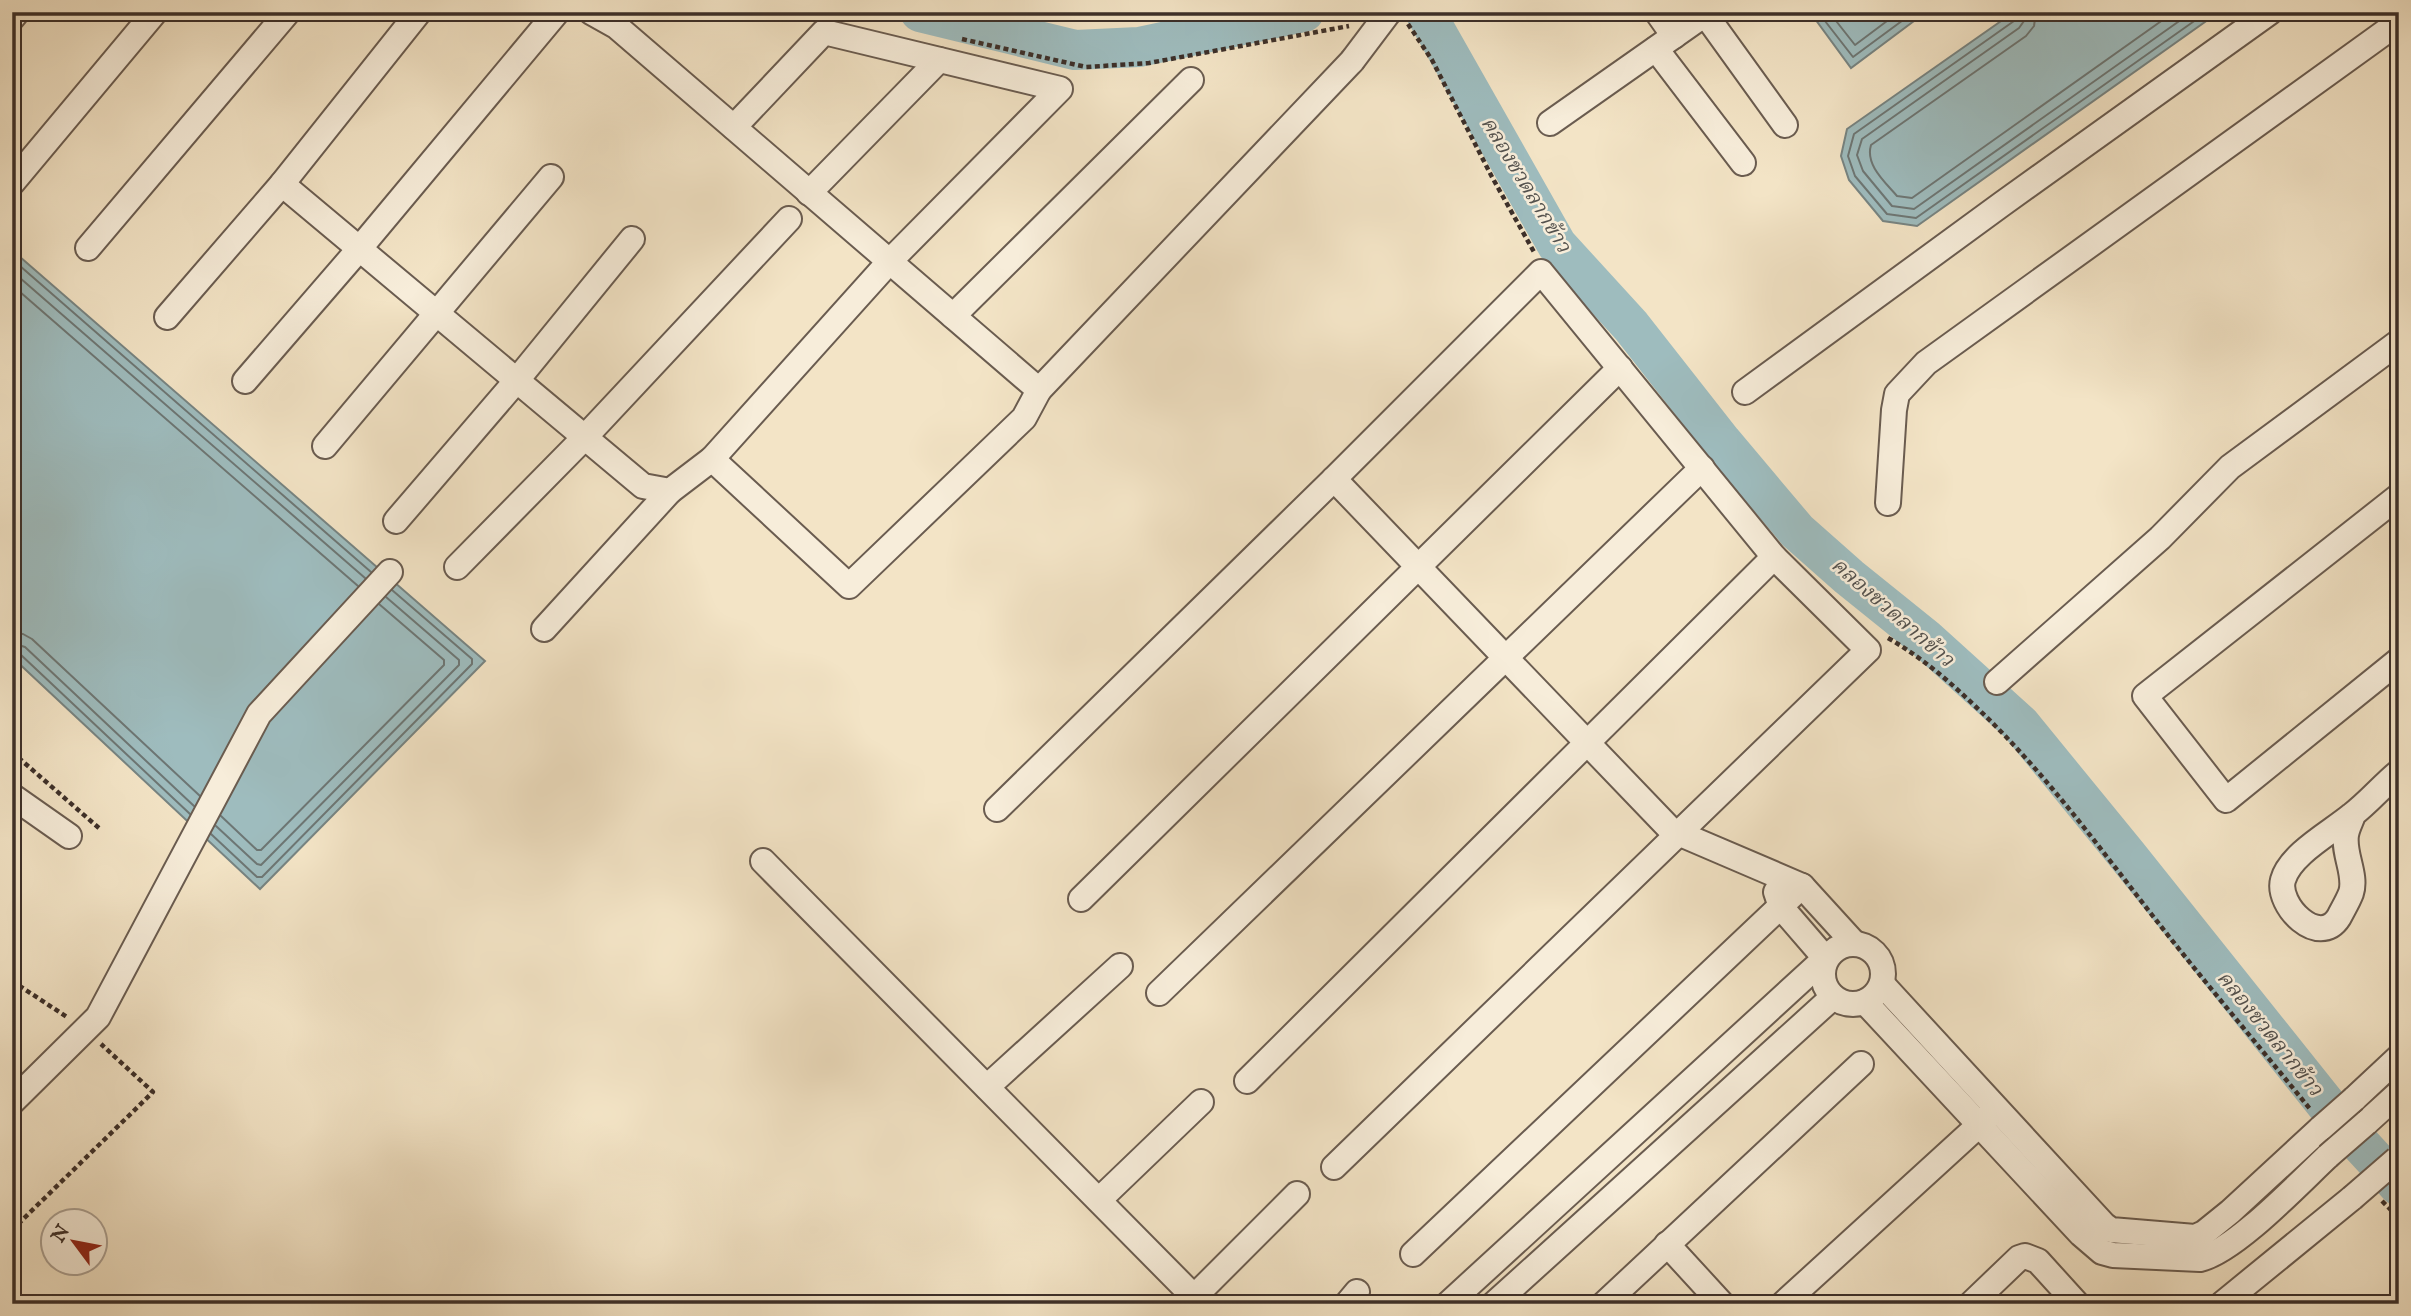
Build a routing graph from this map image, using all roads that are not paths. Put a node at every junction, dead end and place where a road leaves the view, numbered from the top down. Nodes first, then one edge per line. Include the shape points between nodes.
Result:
1 (17, 12) edge
2 (155, 12) edge
3 (288, 12) edge
4 (419, 12) edge
5 (557, 12) edge
6 (591, 12) edge
7 (1657, 12) edge
8 (2270, 12) edge
9 (1706, 13) edge
10 (1395, 15) edge
11 (12, 18) edge
12 (2399, 22) edge
13 (1665, 42) junction
14 (939, 60) junction
15 (1191, 80) dead end
16 (1550, 123) dead end
17 (1785, 125) dead end
18 (734, 127) junction
19 (1743, 163) dead end
20 (551, 177) dead end
21 (12, 183) edge
22 (282, 184) junction
23 (810, 194) junction
24 (789, 219) dead end
25 (632, 239) dead end
26 (88, 248) dead end
27 (360, 248) junction
28 (890, 261) junction
29 (436, 312) junction
30 (953, 316) junction
31 (167, 317) dead end
32 (2399, 342) edge
33 (1620, 368) junction
34 (517, 380) junction
35 (245, 382) dead end
36 (1039, 390) junction
37 (1745, 392) dead end
38 (585, 437) junction
39 (325, 446) dead end
40 (712, 459) junction
41 (1702, 468) junction
42 (1335, 479) junction
43 (670, 491) junction
44 (2399, 496) edge
45 (1888, 503) dead end
46 (396, 521) dead end
47 (1774, 558) junction
48 (457, 567) dead end
49 (1419, 567) junction
50 (390, 572) dead end
51 (544, 629) dead end
52 (1506, 658) junction
53 (2399, 660) edge
54 (1997, 682) dead end
55 (1587, 743) junction
56 (2399, 772) edge
57 (12, 796) edge
58 (997, 808) dead end
59 (2353, 815) dead end
60 (1677, 833) junction
61 (69, 836) dead end
62 (763, 860) dead end
63 (1768, 871) junction
64 (1802, 886) junction
65 (1082, 900) dead end
66 (1781, 907) junction
67 (1837, 951) junction
68 (1120, 966) dead end
69 (1159, 993) dead end
70 (1873, 993) junction
71 (1833, 998) junction
72 (2399, 1057) edge
73 (1861, 1064) dead end
74 (1247, 1081) dead end
75 (987, 1087) junction
76 (2399, 1093) edge
77 (12, 1101) edge
78 (1201, 1102) dead end
79 (1987, 1118) junction
80 (2398, 1158) edge
81 (1599, 1165) junction
82 (1334, 1167) dead end
83 (1619, 1190) junction
84 (1297, 1194) dead end
85 (1099, 1200) junction
86 (2238, 1221) junction
87 (1667, 1244) junction
88 (1413, 1254) dead end
89 (1198, 1300) edge
90 (1448, 1304) edge
91 (1494, 1304) edge
92 (1604, 1304) edge
93 (1722, 1304) edge
94 (1783, 1304) edge
95 (1971, 1304) edge
96 (2077, 1304) edge
97 (2222, 1304) edge

1 - 11 street
2 - 21 street
3 - 26 street
4 - 22 street
5 - 27 street
6 - 18 street via 615,26
7 - 13 street
8 - 37 street
9 - 13 street
9 - 17 street
10 - 36 street, bridge
12 - 45 street via 1926,363 1897,394
13 - 16 street
13 - 19 street
14 - 18 street via 824,32
14 - 23 street
14 - 28 street via 1060,89
15 - 30 street
18 - 23 street
20 - 29 street
22 - 27 street
22 - 31 street
23 - 28 street
24 - 38 street
25 - 34 street
27 - 29 street
27 - 35 street
28 - 30 street
28 - 40 street
29 - 34 street
29 - 39 street
30 - 36 street
32 - 54 street via 2230,467 2160,538
33 - 41 street
33 - 42 street via 1541,272
33 - 49 street
34 - 38 street
34 - 46 street
36 - 40 street via 1024,418 849,586
38 - 43 street via 643,486
38 - 48 street
40 - 43 street
41 - 47 street
41 - 52 street
42 - 49 street
42 - 58 street
43 - 51 street
44 - 53 street via 2146,696 2225,800
47 - 55 street
47 - 60 street via 1868,650
49 - 52 street
49 - 65 street
50 - 77 street via 259,714 98,1017
52 - 55 street
52 - 69 street
55 - 60 street
55 - 74 street
56 - 59 street
57 - 61 street
60 - 63 street
60 - 82 street
62 - 75 street
63 - 64 street
63 - 66 street
64 - 66 street
64 - 67 street
66 - 67 street
66 - 88 street
67 - 70 street via 1870,948 1881,960 1884,976
67 - 71 street via 1826,959 1823,975
67 - 81 street
68 - 75 street
70 - 71 street via 1848,1004
70 - 79 street
71 - 83 street
72 - 86 street, bridge via 2354,1099 2318,1122
73 - 87 street
75 - 85 street
76 - 86 street, bridge via 2328,1156
78 - 85 street
79 - 86 street via 2081,1234 2102,1252 2200,1259 2219,1252
79 - 94 street
80 - 97 street, bridge
81 - 83 street
81 - 90 street
83 - 91 street
84 - 89 street
85 - 89 street
87 - 92 street
87 - 93 street
95 - 96 street via 2025,1256 2038,1261

